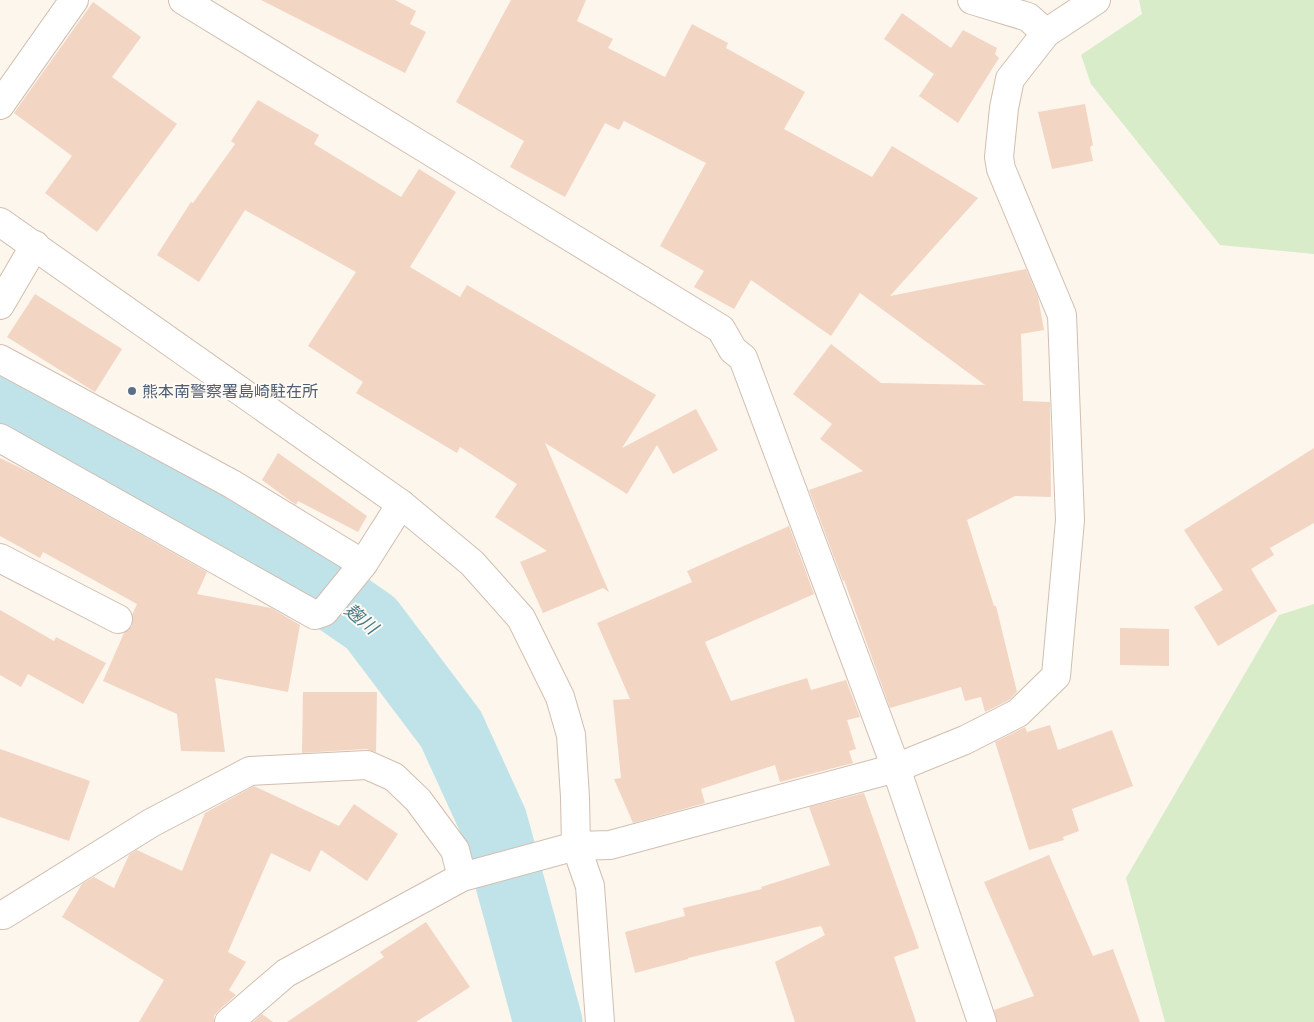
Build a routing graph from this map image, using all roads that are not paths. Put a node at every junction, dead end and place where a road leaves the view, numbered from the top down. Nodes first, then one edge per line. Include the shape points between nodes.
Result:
1 (74, 0) edge
2 (183, 0) edge
3 (972, 0) edge
4 (1096, 0) edge
5 (1046, 33) junction
6 (0, 105) edge
7 (0, 222) edge
8 (35, 245) junction
9 (0, 305) edge
10 (0, 359) edge
11 (0, 438) edge
12 (401, 504) junction
13 (0, 558) edge
14 (357, 571) junction
15 (118, 619) dead end
16 (896, 768) junction
17 (576, 846) junction
18 (469, 875) junction
19 (3, 915) dead end
20 (229, 1022) edge
21 (600, 1022) edge
22 (982, 1022) edge

1 - 6 street
2 - 16 street via 721,329 733,350 743,358
3 - 5 street via 1028,17
4 - 5 street
5 - 16 street via 1010,80 999,157 1001,169 1062,315 1070,520 1056,676 1018,713 965,740
7 - 8 street
8 - 9 street
8 - 12 street
10 - 14 street via 232,484
11 - 14 street via 315,615 324,612
12 - 14 street
12 - 17 street via 472,563 521,618 560,697 571,734
13 - 15 street
16 - 17 street via 610,845
16 - 22 street
17 - 18 street
17 - 21 street via 590,886
18 - 19 street via 456,850 418,800 394,777 367,765 250,771 151,823
18 - 20 street via 286,973

